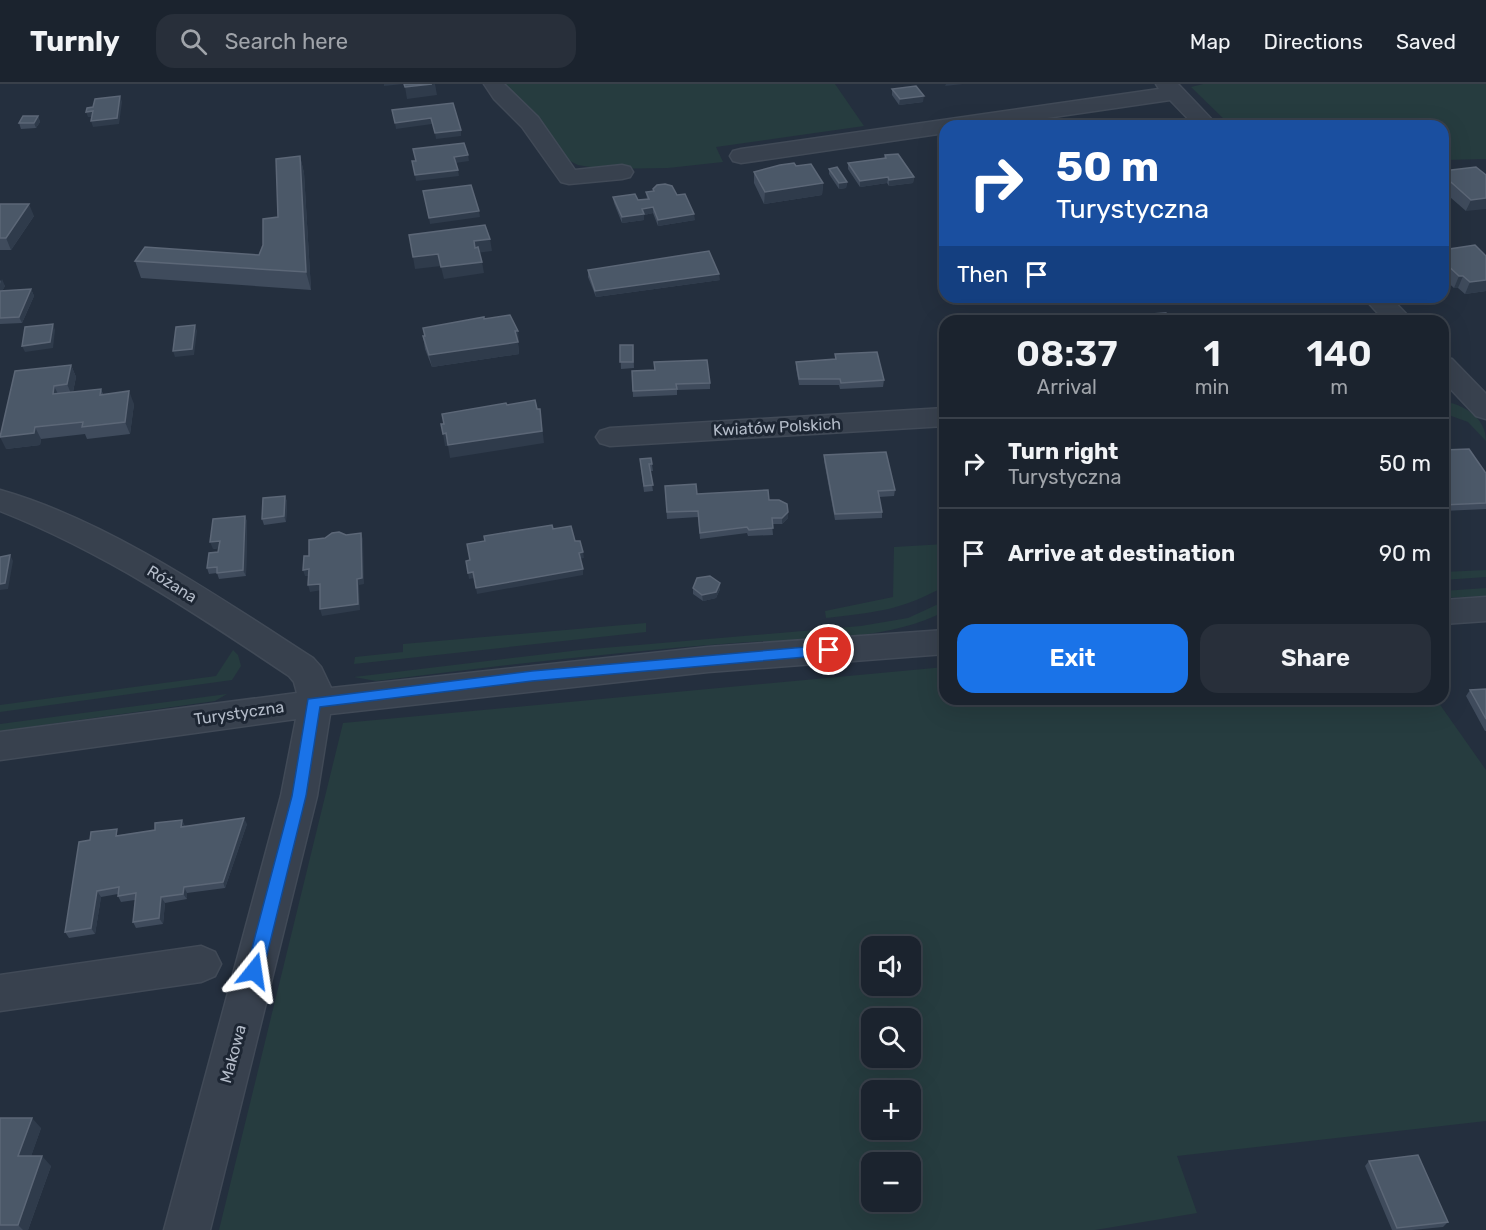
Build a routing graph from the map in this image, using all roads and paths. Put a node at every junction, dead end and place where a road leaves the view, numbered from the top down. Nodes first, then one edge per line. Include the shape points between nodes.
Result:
1 (494, 84) edge
2 (1170, 89) edge
3 (982, 120) edge
4 (1201, 120) edge
5 (939, 127) edge
6 (741, 156) dead end
7 (622, 172) dead end
8 (1382, 303) edge
9 (1394, 315) edge
10 (1453, 387) edge
11 (1486, 410) edge
12 (939, 417) edge
13 (610, 437) dead end
14 (0, 500) edge
15 (1486, 609) edge
16 (1449, 612) edge
17 (939, 642) edge
18 (313, 703) junction
19 (0, 746) edge
20 (201, 964) dead end
21 (0, 993) edge
22 (187, 1230) edge

1 - 7 street via 500,96 529,120 569,177
2 - 3 street
2 - 4 street
5 - 6 street
8 - 9 street
10 - 11 street
12 - 13 street, Kwiatów Polskich
14 - 18 street, Różana via 112,549 249,633 301,667 314,689
15 - 16 street
17 - 18 street, Turystyczna via 532,676
18 - 19 street, Turystyczna
18 - 22 street, Makowa via 299,796
20 - 21 street

